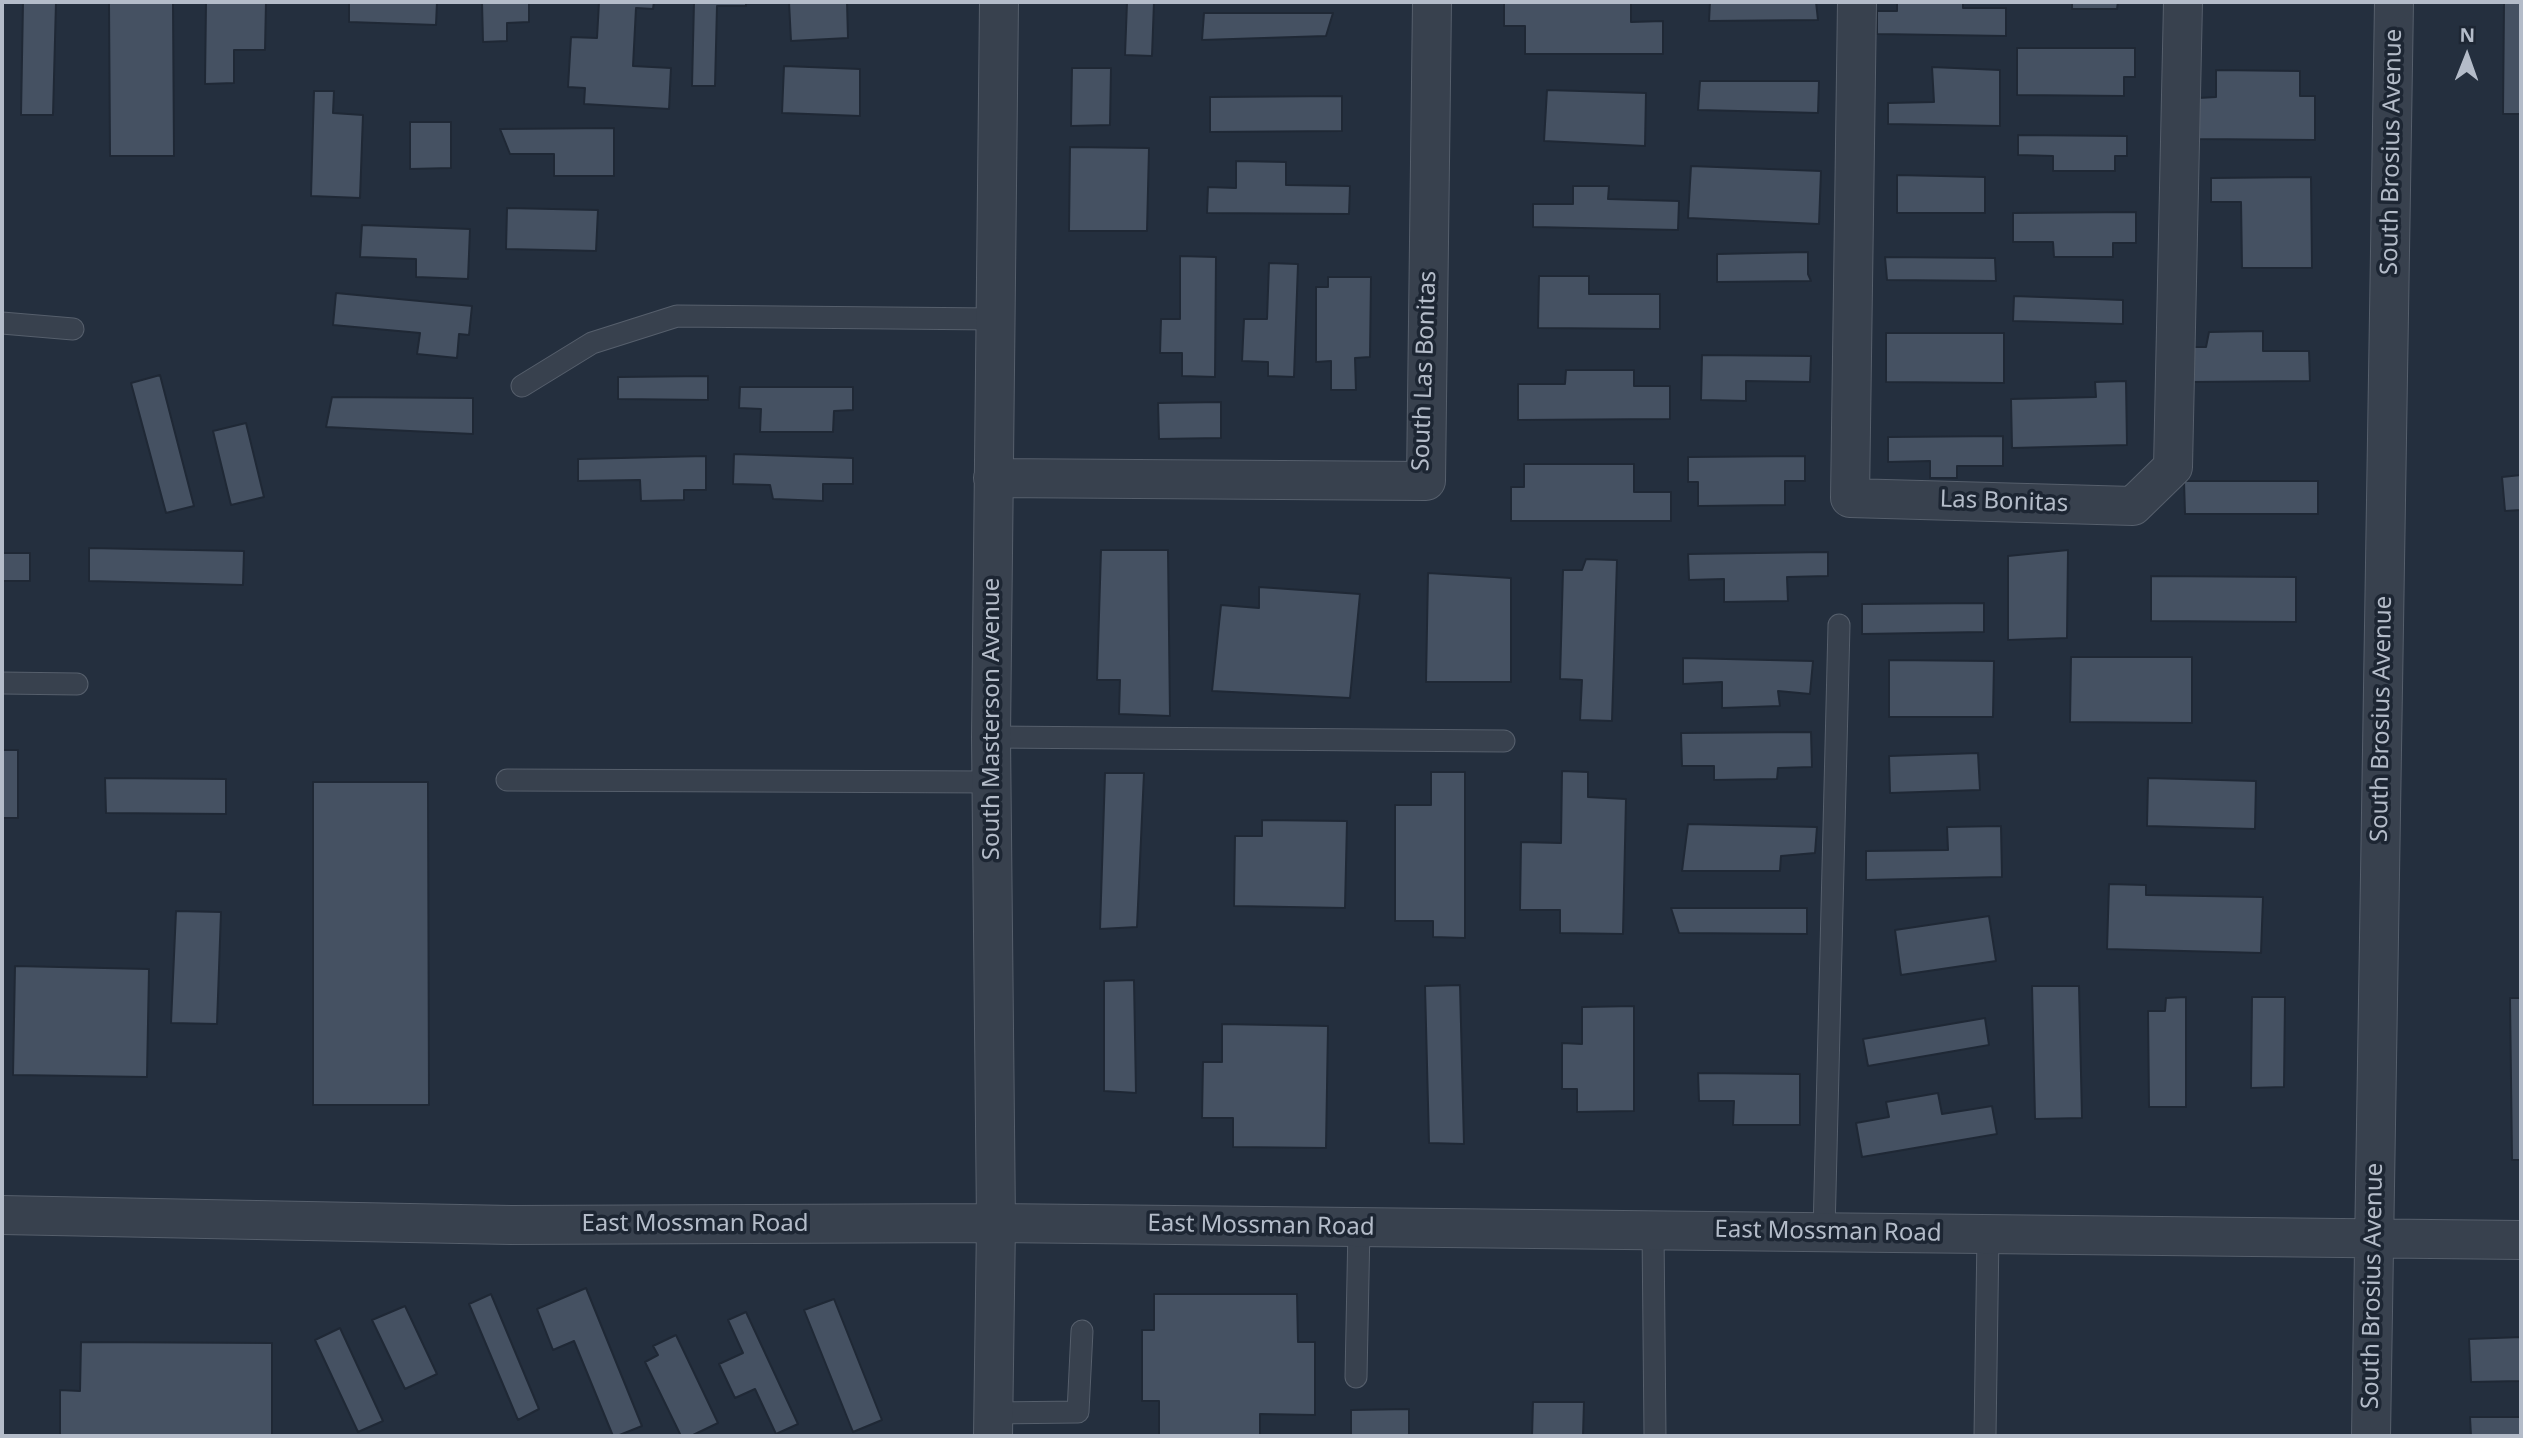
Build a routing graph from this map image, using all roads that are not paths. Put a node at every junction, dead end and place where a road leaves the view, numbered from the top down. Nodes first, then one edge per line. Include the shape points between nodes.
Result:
1 (999, 2) edge
2 (1432, 2) edge
3 (1857, 2) edge
4 (2183, 2) edge
5 (2394, 2) edge
6 (995, 318) junction
7 (2, 323) edge
8 (74, 329) dead end
9 (522, 386) dead end
10 (993, 478) junction
11 (1839, 625) dead end
12 (2, 683) edge
13 (77, 684) dead end
14 (991, 737) junction
15 (1504, 741) dead end
16 (507, 780) dead end
17 (992, 782) junction
18 (2, 1215) edge
19 (996, 1223) junction
20 (1359, 1227) junction
21 (1653, 1230) junction
22 (1824, 1232) junction
23 (1988, 1234) junction
24 (2374, 1238) junction
25 (2521, 1240) edge
26 (1082, 1331) dead end
27 (1356, 1377) dead end
28 (993, 1425) edge
29 (1655, 1436) edge
30 (1985, 1436) edge
31 (2371, 1436) edge

1 - 6 street, South Masterson Avenue
2 - 10 street, South Las Bonitas via 1426,481
3 - 4 street, Las Bonitas via 1850,498 2133,506 2173,467
5 - 24 street, South Brosius Avenue
6 - 9 lane via 677,316 592,343
6 - 10 street, South Masterson Avenue
7 - 8 lane
10 - 14 street, South Masterson Avenue
11 - 22 lane
12 - 13 lane
14 - 15 lane
14 - 17 street, South Masterson Avenue
16 - 17 lane
17 - 19 street, South Masterson Avenue
18 - 19 street, East Mossman Road via 511,1225
19 - 20 street, East Mossman Road
19 - 28 street, South Masterson Avenue
20 - 21 street, East Mossman Road
20 - 27 lane
21 - 22 street, East Mossman Road
21 - 29 lane
22 - 23 street, East Mossman Road
23 - 24 street, East Mossman Road
23 - 30 lane
24 - 25 street, East Mossman Road
24 - 31 street, South Brosius Avenue
26 - 28 lane via 1078,1412

